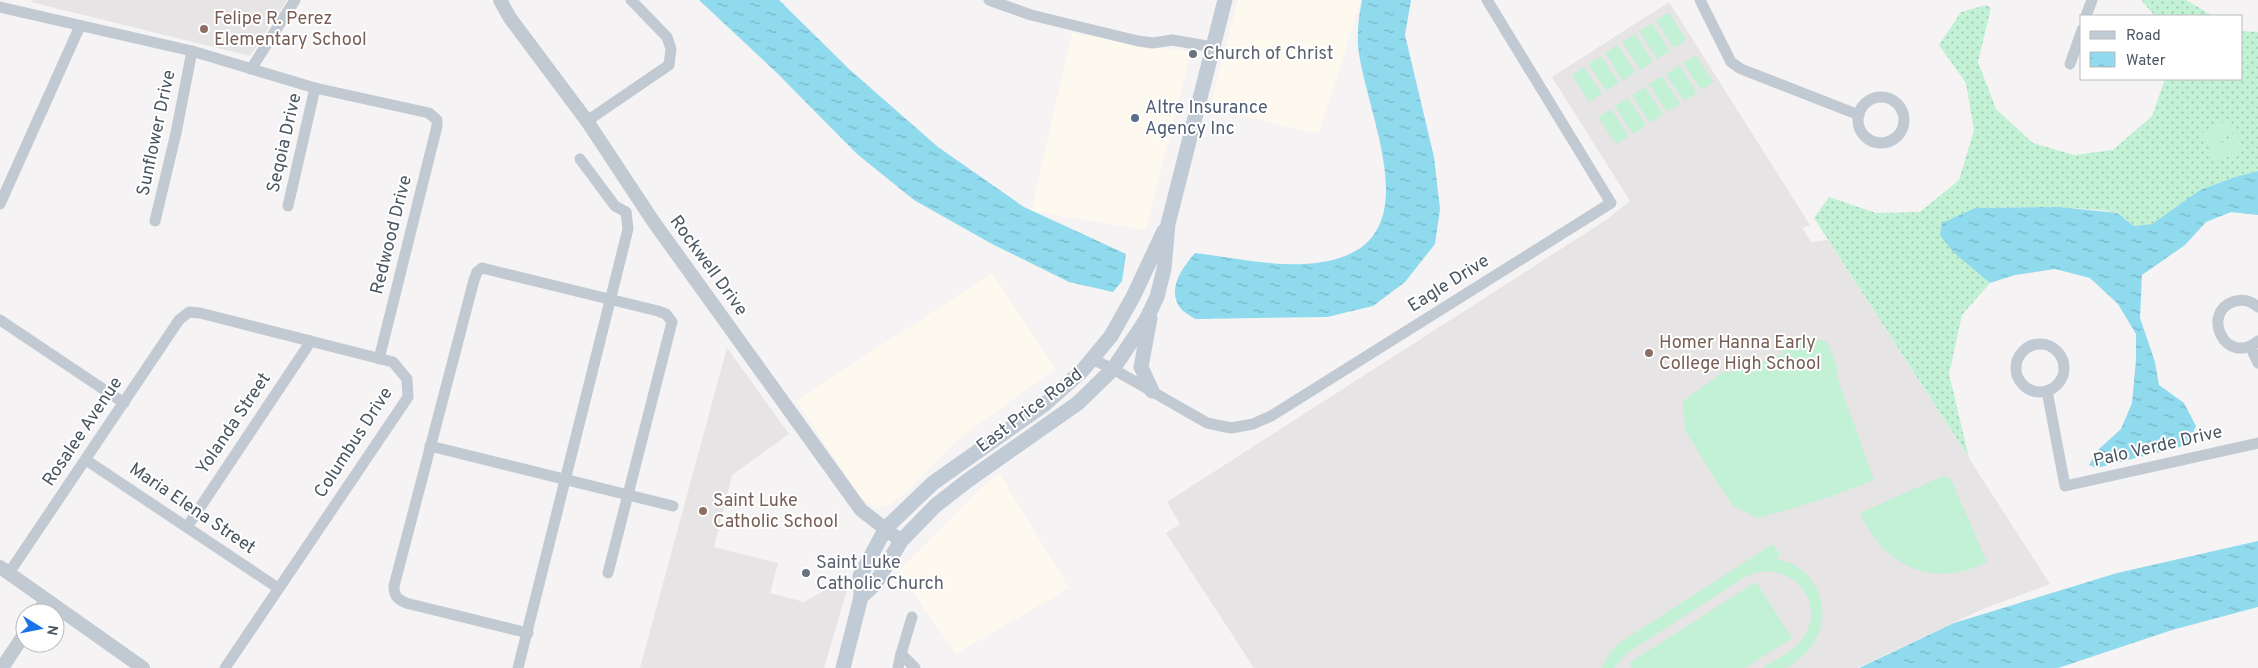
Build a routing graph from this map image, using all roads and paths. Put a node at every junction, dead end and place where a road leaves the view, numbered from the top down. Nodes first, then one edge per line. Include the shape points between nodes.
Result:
1 (295, 0) edge
2 (500, 0) edge
3 (631, 0) edge
4 (989, 0) edge
5 (1225, 0) edge
6 (1487, 0) edge
7 (1700, 0) edge
8 (2092, 0) edge
9 (0, 7) edge
10 (2086, 15) edge
11 (80, 26) junction
12 (2080, 36) edge
13 (1213, 47) junction
14 (192, 51) junction
15 (2070, 64) dead end
16 (251, 69) junction
17 (315, 88) junction
18 (1859, 114) junction
19 (587, 121) junction
20 (580, 159) dead end
21 (640, 203) junction
22 (0, 204) edge
23 (288, 206) dead end
24 (626, 212) junction
25 (155, 221) dead end
26 (1168, 224) junction
27 (610, 300) junction
28 (2258, 307) edge
29 (1152, 308) junction
30 (189, 312) joint
31 (0, 320) edge
32 (310, 341) junction
33 (2254, 344) edge
34 (379, 359) junction
35 (1092, 359) junction
36 (2258, 363) edge
37 (1113, 368) junction
38 (1152, 391) junction
39 (2047, 391) junction
40 (124, 403) junction
41 (2258, 443) edge
42 (430, 446) junction
43 (86, 460) junction
44 (564, 480) junction
45 (628, 495) junction
46 (673, 506) dead end
47 (187, 527) junction
48 (886, 528) junction
49 (900, 541) junction
50 (5, 570) edge
51 (608, 573) dead end
52 (278, 588) junction
53 (862, 597) junction
54 (46, 601) joint
55 (912, 617) dead end
56 (528, 633) junction
57 (15, 648) edge
58 (902, 654) junction
59 (2, 668) edge
60 (143, 668) edge
61 (225, 668) edge
62 (518, 668) edge
63 (843, 668) edge
64 (898, 668) edge
65 (915, 668) edge

1 - 16 street
2 - 19 street, Rockwell Drive
3 - 19 street via 667,37 671,49 669,65
4 - 13 street via 1031,15 1138,41 1172,40
5 - 13 main road, East Price Road
6 - 38 street, Eagle Drive via 1611,203 1271,416 1253,424 1230,428 1207,424
7 - 18 street via 1731,62 1741,69
8 - 10 street
9 - 11 street
11 - 14 street
11 - 22 street
12 - 15 street
13 - 26 main road, East Price Road
14 - 16 street
14 - 25 street, Sunflower Drive
16 - 17 street
17 - 23 street, Seqoia Drive
17 - 34 street, Redwood Drive via 429,113 437,120
18 - 18 street via 1860,129 1876,143 1890,142 1904,126 1897,103 1883,97 1868,101
19 - 21 street, Rockwell Drive
20 - 24 street via 615,206
21 - 24 street
21 - 48 street, Rockwell Drive via 861,510
24 - 27 street via 612,266 616,279
26 - 29 main road, East Price Road via 1164,268
26 - 35 main road, East Price Road via 1126,310
27 - 42 street via 489,269 482,268 477,272
27 - 44 street
27 - 45 street via 658,311 666,314 672,322
28 - 33 street via 2247,301 2231,302 2217,322 2221,338 2227,344 2242,348
29 - 37 main road, East Price Road
29 - 38 main road via 1141,367
30 - 32 street, Columbus Drive
30 - 40 street, Rosalee Avenue via 179,320
31 - 40 street
32 - 34 street, Columbus Drive
32 - 47 street, Yolanda Street
33 - 36 street
34 - 52 street, Columbus Drive via 393,362 407,379 408,397
35 - 37 street, Eagle Drive
35 - 48 main road, East Price Road via 1044,404 933,484
37 - 38 street, Eagle Drive
37 - 49 main road, East Price Road via 1078,403 950,493
39 - 39 street via 2059,382 2064,367 2053,348 2038,344 2019,357 2016,373 2024,386
39 - 41 street, Palo Verde Drive via 2065,486
40 - 43 street, Rosalee Avenue
42 - 44 street
42 - 56 street via 394,586 395,596 406,603
43 - 47 street, Maria Elena Street
43 - 50 street, Rosalee Avenue
44 - 45 street
44 - 56 street
45 - 46 street
45 - 51 street
47 - 52 street, Maria Elena Street
48 - 49 street, Rockwell Drive
48 - 53 main road, East Price Road via 860,576
49 - 53 main road, East Price Road via 875,584
50 - 54 street
52 - 61 street, Columbus Drive
53 - 63 main road, East Price Road
54 - 60 street
55 - 58 street
56 - 62 street
57 - 59 street
58 - 64 street
58 - 65 street

